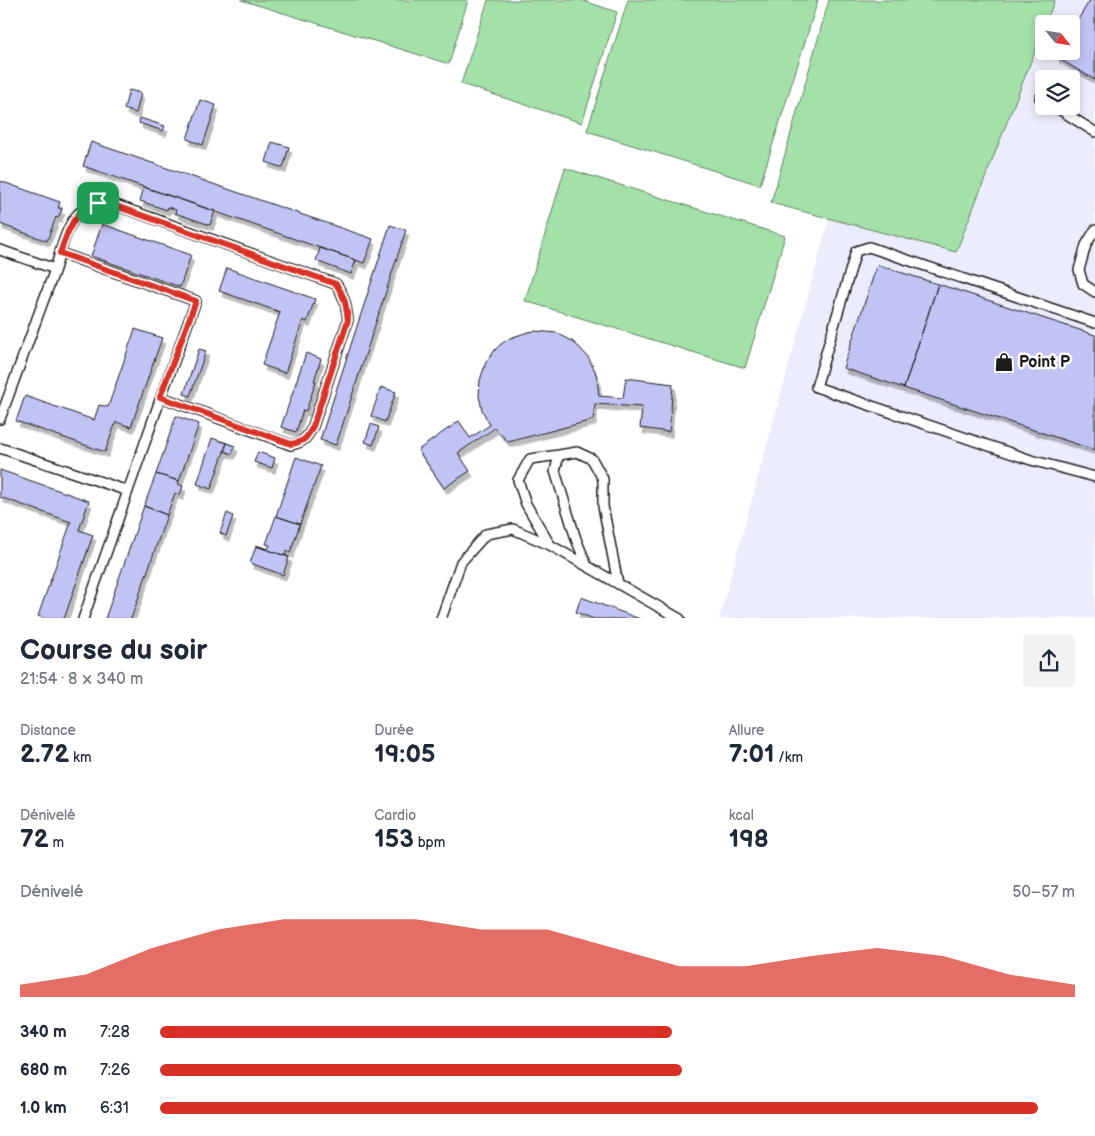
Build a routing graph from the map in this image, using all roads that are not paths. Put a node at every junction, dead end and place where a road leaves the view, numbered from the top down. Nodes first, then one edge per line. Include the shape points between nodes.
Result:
1 (1068, 115) edge
2 (1095, 132) edge
3 (1095, 230) edge
4 (0, 250) edge
5 (60, 253) junction
6 (55, 269) junction
7 (1095, 292) edge
8 (1095, 322) edge
9 (160, 397) junction
10 (0, 419) edge
11 (0, 448) edge
12 (559, 455) junction
13 (1095, 478) edge
14 (128, 491) junction
15 (550, 545) junction
16 (587, 566) junction
17 (618, 584) junction
18 (83, 618) edge
19 (441, 618) edge
20 (680, 618) edge

1 - 2 lane
3 - 7 lane via 1086,245 1079,270 1083,284
4 - 6 lane
5 - 6 lane
5 - 9 lane via 196,301
5 - 9 lane via 78,214 98,203 110,204 336,284 346,305 348,320 313,426 309,435 299,443 291,444
6 - 10 lane
8 - 13 lane via 869,247 856,251 816,387 1030,460
9 - 14 lane
11 - 14 lane
12 - 15 lane via 530,459 518,480 526,504
12 - 16 lane via 556,471
12 - 17 lane via 577,452 592,459 603,479 603,506
14 - 18 lane
15 - 16 lane
15 - 19 lane via 513,529 486,534 460,562
16 - 17 lane
17 - 20 lane

